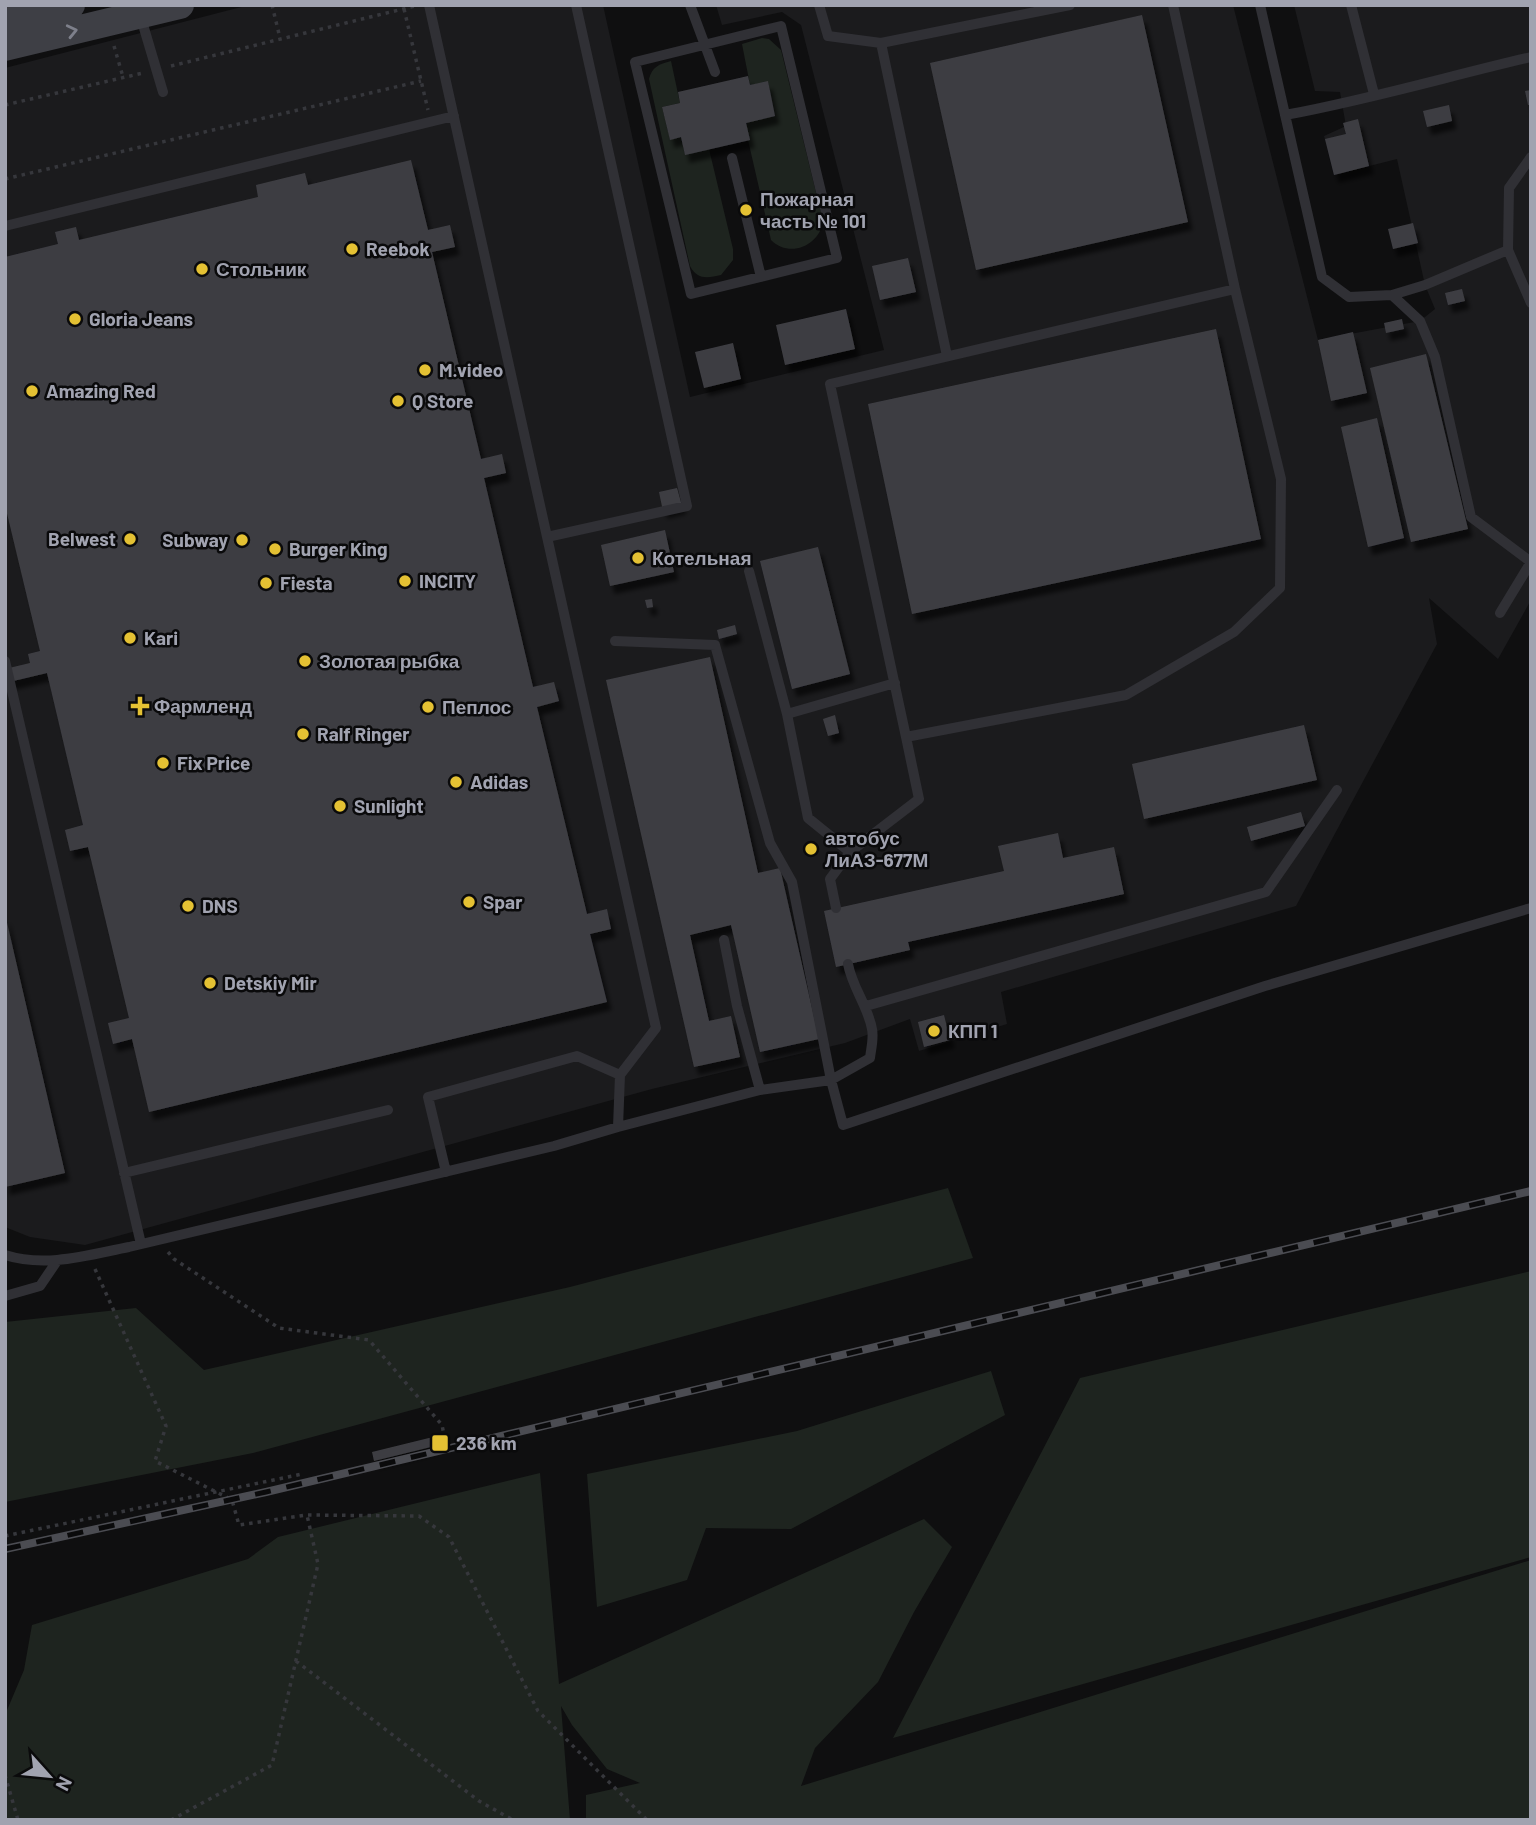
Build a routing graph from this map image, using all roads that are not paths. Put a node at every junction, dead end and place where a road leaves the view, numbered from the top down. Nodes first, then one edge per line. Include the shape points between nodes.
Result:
1 (71, 5) edge
2 (180, 5) edge
3 (429, 5) edge
4 (576, 5) edge
5 (690, 5) edge
6 (819, 5) edge
7 (1070, 5) edge
8 (1173, 5) edge
9 (1260, 5) edge
10 (1351, 5) edge
11 (140, 15) junction
12 (5, 21) edge
13 (881, 43) junction
14 (704, 45) junction
15 (5, 47) edge
16 (1531, 57) edge
17 (715, 72) dead end
18 (163, 92) dead end
19 (1374, 94) junction
20 (1285, 115) junction
21 (454, 117) junction
22 (732, 158) dead end
23 (1531, 158) edge
24 (5, 226) edge
25 (1508, 250) junction
26 (761, 277) junction
27 (1235, 289) junction
28 (1392, 295) junction
29 (1531, 303) edge
30 (947, 356) junction
31 (547, 537) junction
32 (749, 571) dead end
33 (1500, 612) dead end
34 (615, 641) dead end
35 (5, 661) edge
36 (895, 683) junction
37 (787, 714) junction
38 (906, 737) junction
39 (1337, 790) dead end
40 (850, 852) junction
41 (836, 908) dead end
42 (1531, 908) edge
43 (724, 940) dead end
44 (848, 964) dead end
45 (866, 1006) junction
46 (620, 1075) junction
47 (831, 1080) junction
48 (760, 1090) junction
49 (388, 1110) dead end
50 (618, 1127) junction
51 (446, 1172) junction
52 (124, 1173) junction
53 (141, 1244) junction
54 (5, 1255) edge
55 (57, 1261) junction
56 (5, 1296) edge

1 - 12 main road
2 - 11 main road
3 - 21 lane
4 - 31 lane via 687,506
5 - 14 lane
6 - 13 lane via 828,36
7 - 13 lane
8 - 27 lane
9 - 20 lane
10 - 19 lane
15 -> 11 main road
11 - 18 lane
13 - 30 lane
14 - 17 lane
14 - 26 lane via 635,62 691,294
14 - 26 lane via 781,26 837,258
16 - 19 lane
19 - 20 lane
20 - 28 lane via 1322,277 1349,297
21 - 24 lane
21 - 31 lane
22 - 26 lane
23 - 25 lane via 1508,188
25 - 28 lane
25 - 29 lane
27 - 30 lane
27 - 38 lane via 1281,479 1280,588 1234,632 1126,695
28 - 33 lane via 1420,321 1434,357 1471,517 1531,562
30 - 36 lane via 830,384
31 - 46 lane via 656,1028
32 - 37 lane
34 - 47 lane via 715,645 770,843 792,881
35 - 52 lane
36 - 37 lane
36 - 38 lane
37 - 40 lane via 808,818
38 - 40 lane via 919,799
39 - 45 lane via 1266,892
40 - 41 lane via 830,879
42 - 47 lane via 1265,986 843,1125
43 - 48 lane
44 - 45 lane via 850,978
45 - 47 lane via 873,1032 870,1058
46 - 50 lane
46 - 51 lane via 577,1056 428,1097
47 - 48 lane
48 - 50 lane
49 - 52 lane
50 - 51 lane
51 - 53 lane
52 - 53 lane
53 - 55 lane
54 - 55 lane
55 - 56 lane via 40,1286

